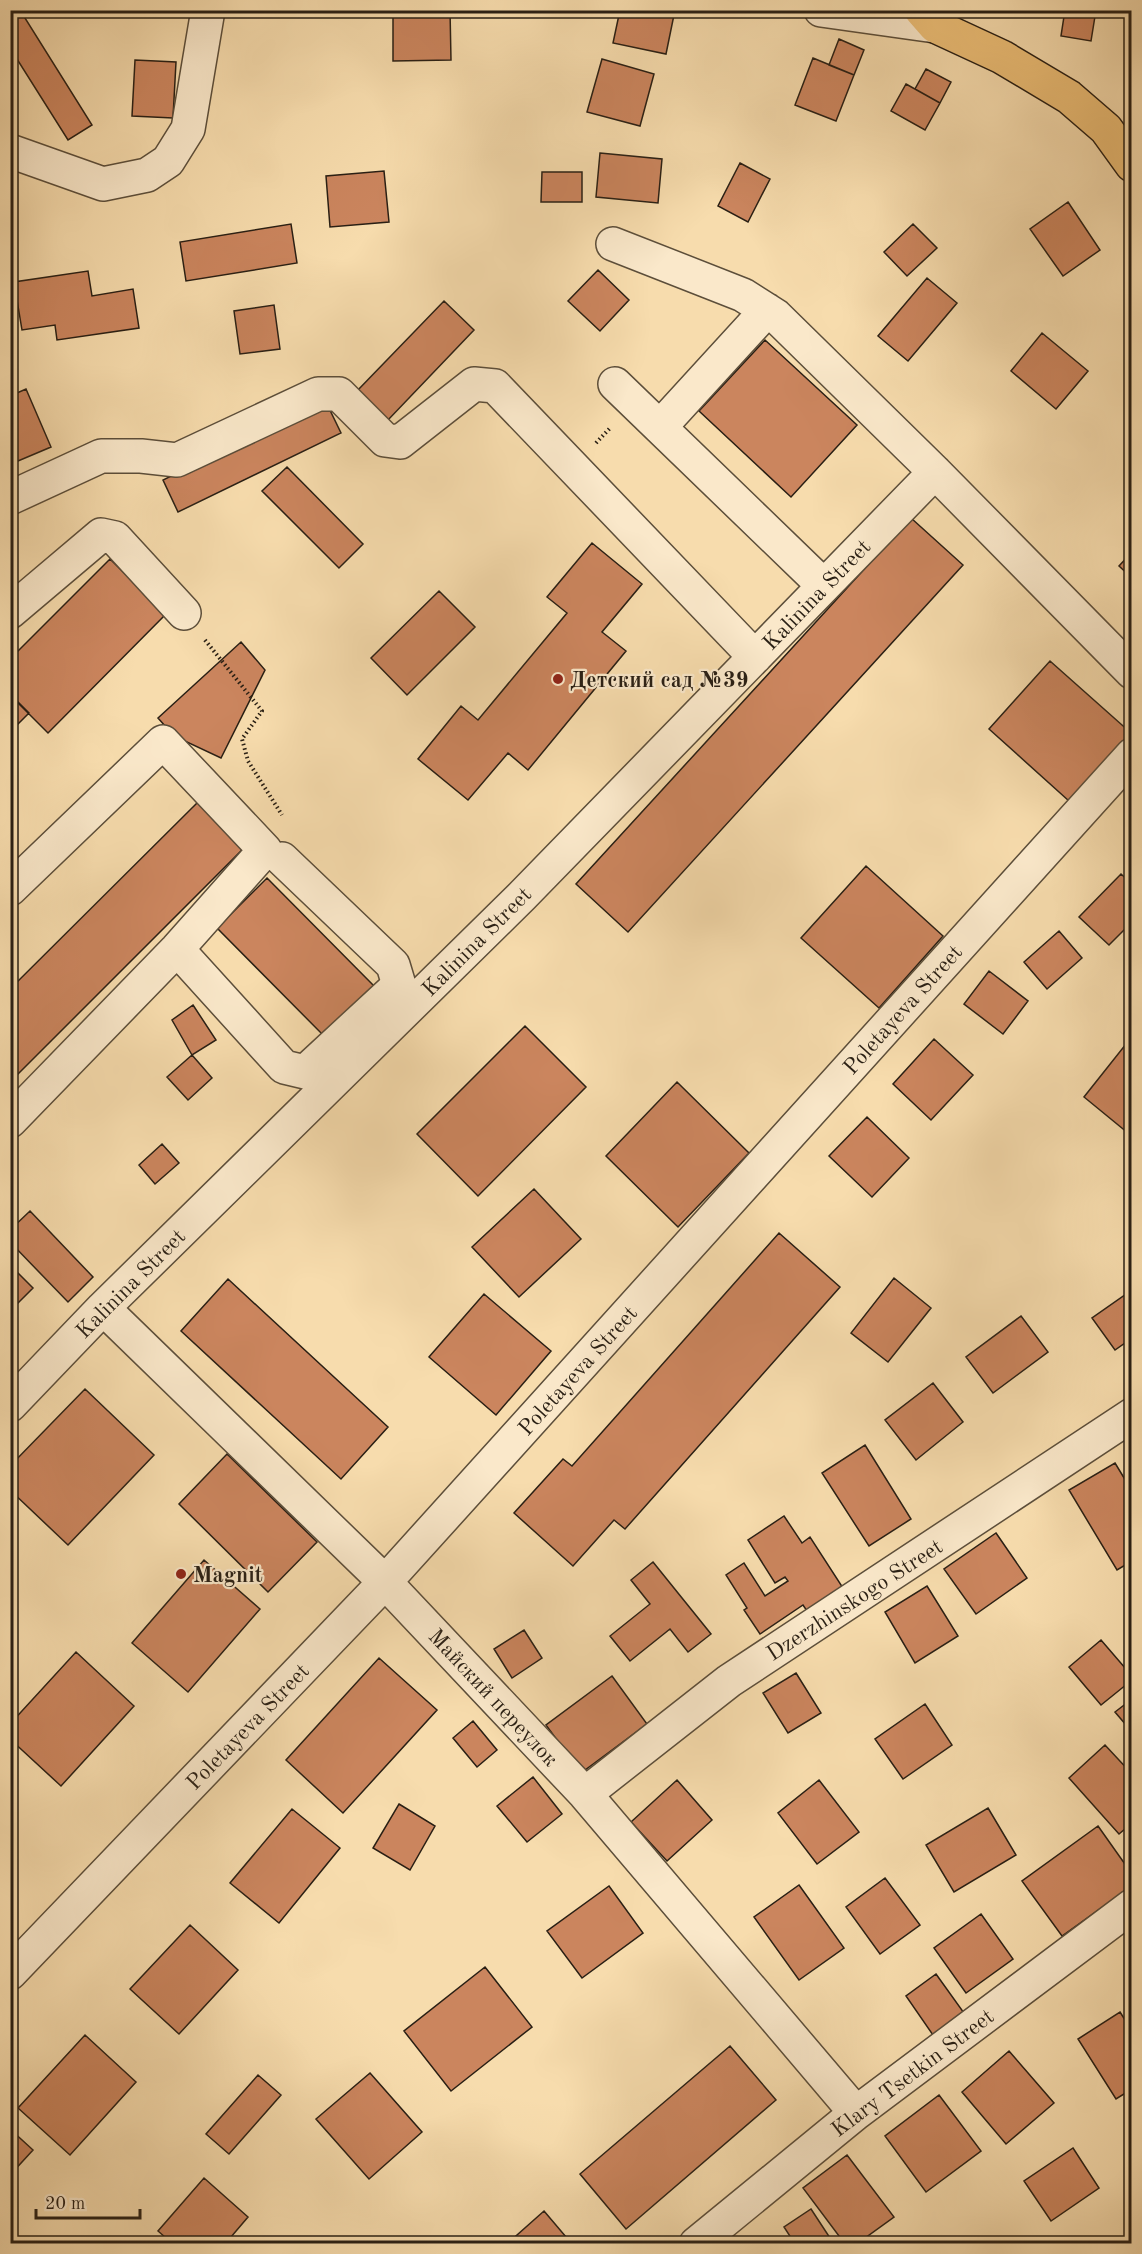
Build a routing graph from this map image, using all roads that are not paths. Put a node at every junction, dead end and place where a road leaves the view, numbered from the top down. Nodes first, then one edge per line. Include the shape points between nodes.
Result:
1 (208, 10) edge
2 (821, 10) edge
3 (928, 18) edge
4 (10, 151) edge
5 (1131, 165) edge
6 (613, 244) dead end
7 (767, 310) junction
8 (625, 394) road end
9 (660, 427) junction
10 (935, 472) junction
11 (10, 498) edge
12 (824, 586) junction
13 (10, 612) edge
14 (184, 613) road end
15 (754, 657) junction
16 (1131, 672) edge
17 (1131, 755) edge
18 (273, 855) junction
19 (10, 889) edge
20 (177, 949) junction
21 (10, 1121) edge
22 (104, 1308) junction
23 (10, 1405) edge
24 (1131, 1415) edge
25 (385, 1582) junction
26 (585, 1794) junction
27 (1131, 1906) edge
28 (10, 1973) edge
29 (856, 2114) junction
30 (696, 2244) edge

1 - 4 street via 188,129 168,160 147,175 103,184
2 - 3 street
3 - 5 main road via 1069,96 1106,129
6 - 7 street via 743,295
7 - 9 street
7 - 10 street
8 - 9 street
9 - 12 street
10 - 12 street, Kalinina Street
10 - 16 street
11 - 15 street via 101,456 177,460 318,394 339,394 385,440 400,442 474,384 495,386
12 - 15 street, Kalinina Street
13 - 14 street via 101,535 115,538
15 - 22 street, Kalinina Street via 522,896
17 - 25 street, Poletayeva Street
18 - 19 street via 164,742
18 - 20 street
18 - 20 street via 393,965 399,985 304,1072 284,1067
20 - 21 street
22 - 23 street, Kalinina Street
22 - 25 street, Майский переулок
24 - 26 street, Dzerzhinskogo Street via 729,1681
25 - 26 street, Майский переулок
25 - 28 street, Poletayeva Street
26 - 29 street, Майский переулок
27 - 29 street, Klary Tsetkin Street
29 - 30 street, Klary Tsetkin Street

